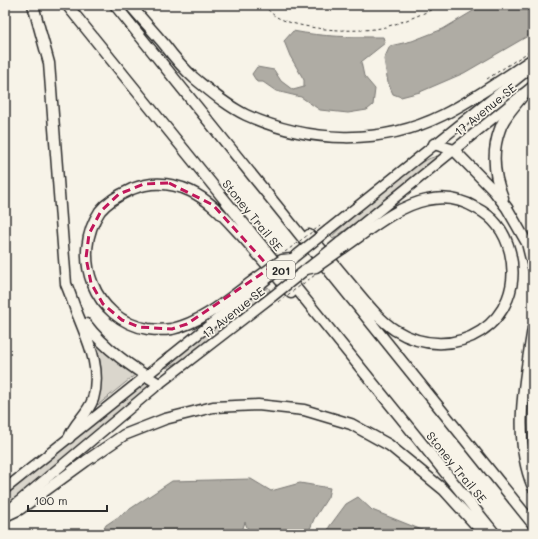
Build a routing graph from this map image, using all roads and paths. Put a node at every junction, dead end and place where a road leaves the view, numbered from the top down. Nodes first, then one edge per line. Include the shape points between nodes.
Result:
1 (33, 5) edge
2 (67, 5) edge
3 (115, 5) edge
4 (130, 5) edge
5 (264, 5) edge
6 (442, 5) edge
7 (533, 48) edge
8 (533, 58) edge
9 (533, 66) edge
10 (487, 80) dead end
11 (533, 86) edge
12 (524, 94) junction
13 (217, 131) junction
14 (434, 144) junction
15 (454, 150) junction
16 (507, 208) junction
17 (324, 228) junction
18 (341, 245) junction
19 (288, 256) junction
20 (533, 268) edge
21 (306, 269) joint
22 (319, 272) dead end
23 (260, 280) junction
24 (275, 299) junction
25 (76, 311) junction
26 (533, 328) edge
27 (146, 376) junction
28 (159, 384) junction
29 (389, 404) junction
30 (69, 438) junction
31 (533, 488) edge
32 (5, 489) edge
33 (5, 513) edge
34 (5, 516) edge
35 (533, 524) edge
36 (484, 534) edge
37 (495, 534) edge

1 - 25 highway via 49,63 66,284
2 - 29 highway, Stoney Trail SE / 201
3 - 13 highway, Stoney Trail SE
4 - 8 highway via 193,77 223,100 245,114 307,134 344,138 387,134 417,126 442,116 472,99
5 - 6 path via 274,15 298,25 359,30 395,24
7 - 10 path
9 - 14 main road, 17 Avenue SE
11 - 12 main road, 17 Avenue SE
12 - 15 main road, 17 Avenue SE
12 - 16 highway via 500,129 494,150 495,172
13 - 18 highway via 225,136 366,303 394,329 428,343 464,341 475,336 493,321 510,291 513,268 504,234 489,216 470,204 459,201 437,198 414,203
13 - 35 highway, Stoney Trail SE
14 - 15 highway
14 - 17 main road, 17 Avenue SE
15 - 16 highway
15 - 18 main road, 17 Avenue SE
16 - 20 highway via 527,242
17 - 19 main road, 17 Avenue SE, bridge
17 - 19 path, bridge
18 - 21 highway, bridge via 316,268
19 - 23 highway, bridge
21 - 24 main road, 17 Avenue SE, bridge
22 - 24 path, bridge
23 - 27 main road, 17 Avenue SE
23 - 29 highway via 187,324 172,329 154,330 139,327 122,320 104,304 91,282 86,258 90,234 101,211 119,194 144,184 169,183 190,191 213,205 263,259 377,395
24 - 28 main road, 17 Avenue SE
25 - 27 highway via 98,339
25 - 30 highway via 96,364 96,387 87,412 71,431
26 - 31 highway via 522,408 523,453
27 - 28 highway
27 - 30 main road, 17 Avenue SE
28 - 33 main road, 17 Avenue SE
29 - 37 highway, Stoney Trail SE / 201
30 - 32 main road, 17 Avenue SE
34 - 36 highway via 20,509 124,435 165,419 213,407 258,405 304,410 351,424 389,445 444,490

